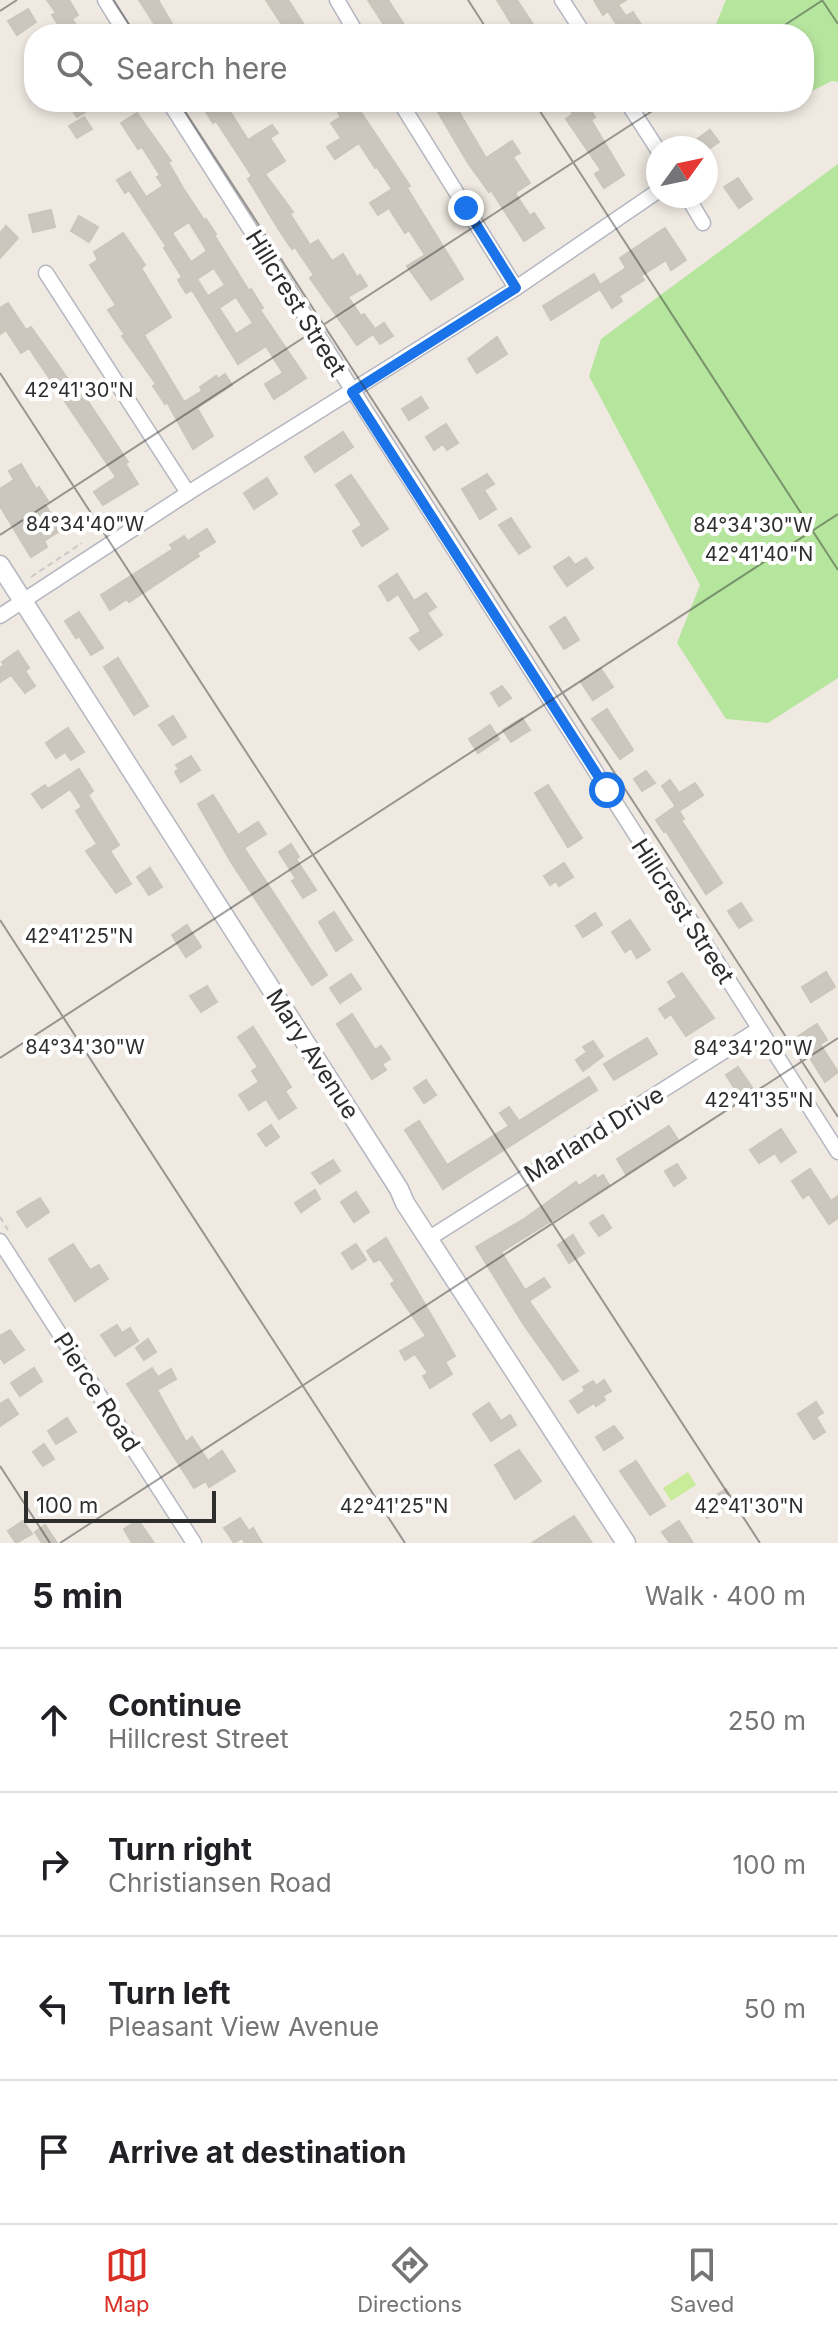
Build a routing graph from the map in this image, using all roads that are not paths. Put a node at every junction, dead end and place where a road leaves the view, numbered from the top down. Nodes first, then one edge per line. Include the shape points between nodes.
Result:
1 (105, 0) edge
2 (337, 0) edge
3 (562, 0) edge
4 (120, 24) edge
5 (351, 24) edge
6 (578, 24) edge
7 (175, 112) edge
8 (406, 112) edge
9 (633, 112) edge
10 (649, 136) edge
11 (646, 199) edge
12 (694, 208) edge
13 (703, 223) dead end
14 (46, 273) dead end
15 (516, 288) junction
16 (352, 392) junction
17 (188, 493) junction
18 (0, 565) edge
19 (23, 601) junction
20 (0, 616) edge
21 (759, 1029) junction
22 (838, 1152) edge
23 (428, 1239) junction
24 (0, 1241) edge
25 (194, 1543) edge
26 (626, 1543) edge

1 - 4 street
2 - 5 street
3 - 6 street
7 - 16 street, Hillcrest Street
8 - 15 street
9 - 10 street
11 - 15 street
12 - 13 street
14 - 17 street
15 - 16 street
16 - 17 street
16 - 21 street, Hillcrest Street
17 - 19 street
18 - 19 street, Mary Avenue
19 - 20 street
19 - 23 street, Mary Avenue
21 - 22 street, Hillcrest Street
21 - 23 street, Marland Drive
23 - 26 street, Mary Avenue
24 - 25 street, Pierce Road

